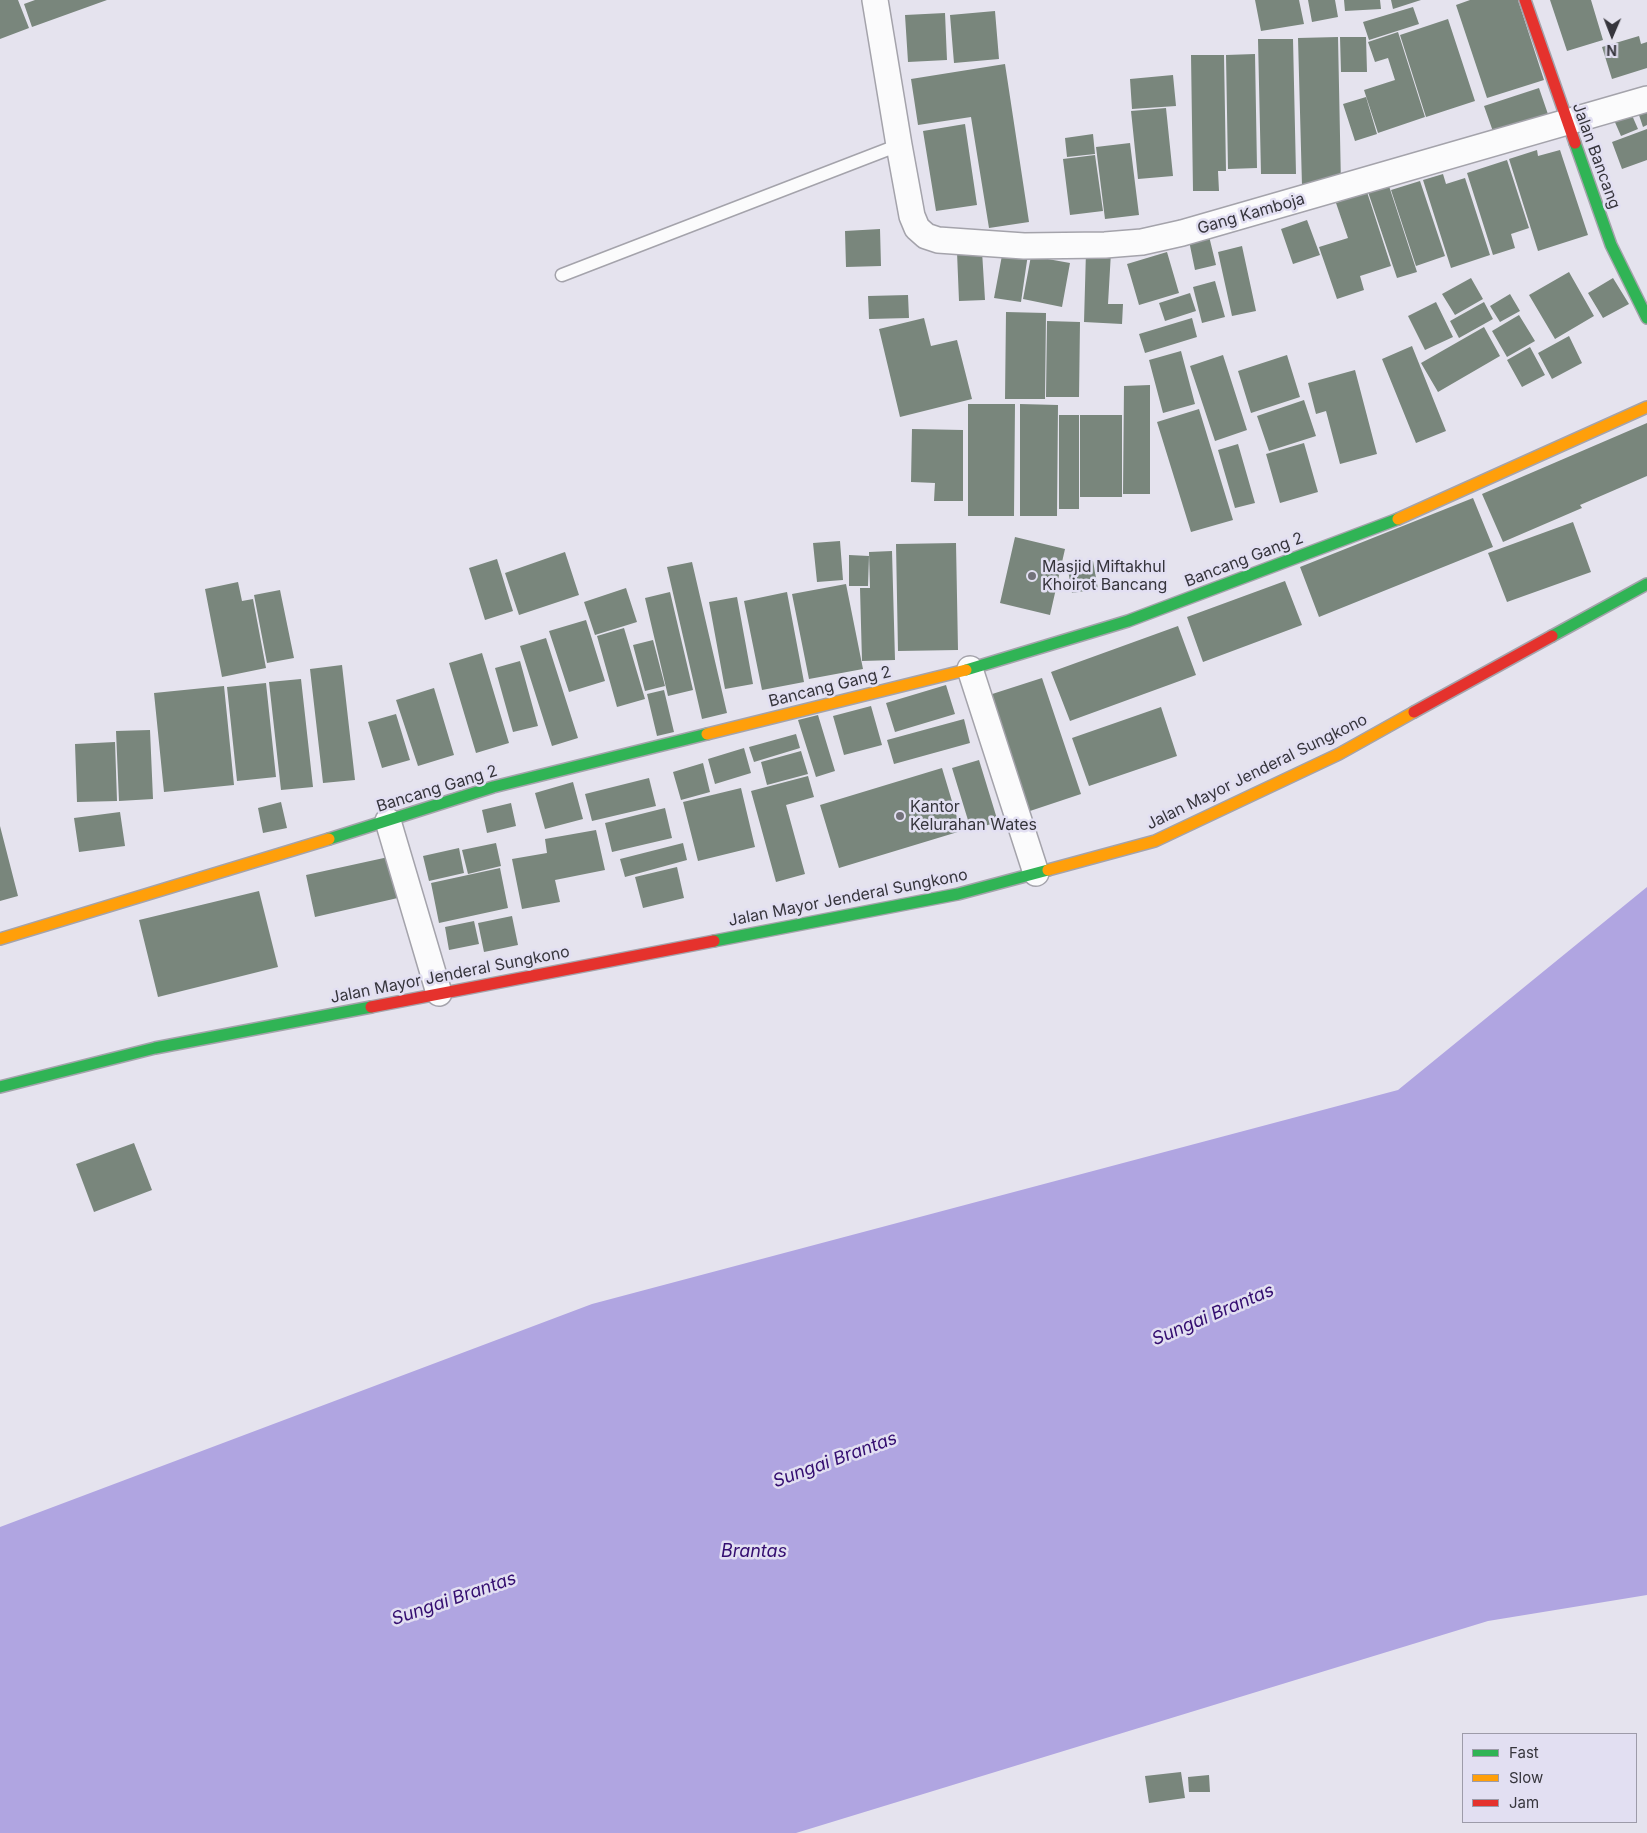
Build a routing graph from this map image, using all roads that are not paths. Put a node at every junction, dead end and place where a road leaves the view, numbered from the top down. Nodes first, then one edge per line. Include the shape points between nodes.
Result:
1 (875, 0) edge
2 (1525, 0) edge
3 (1647, 99) edge
4 (1567, 123) junction
5 (899, 146) junction
6 (562, 275) dead end
7 (1647, 318) edge
8 (1647, 407) edge
9 (1647, 584) edge
10 (970, 669) junction
11 (388, 821) junction
12 (1036, 873) junction
13 (0, 939) edge
14 (439, 993) junction
15 (0, 1087) edge

1 - 5 street
2 - 4 street, Jalan Bancang
3 - 4 street, Gang Kamboja
4 - 5 street, Gang Kamboja via 1182,233 1142,242 1105,245 1024,246 938,240 926,236 912,216
4 - 7 street, Jalan Bancang via 1611,245
5 - 6 lane
8 - 10 street, Bancang Gang 2 via 1416,512 1128,621
9 - 12 street, Jalan Mayor Jenderal Sungkono via 1339,754 1164,837
10 - 11 street, Bancang Gang 2 via 493,787
10 - 12 street
11 - 13 street, Bancang Gang 2
11 - 14 street
12 - 14 street, Jalan Mayor Jenderal Sungkono via 958,894
14 - 15 street, Jalan Mayor Jenderal Sungkono via 155,1048

